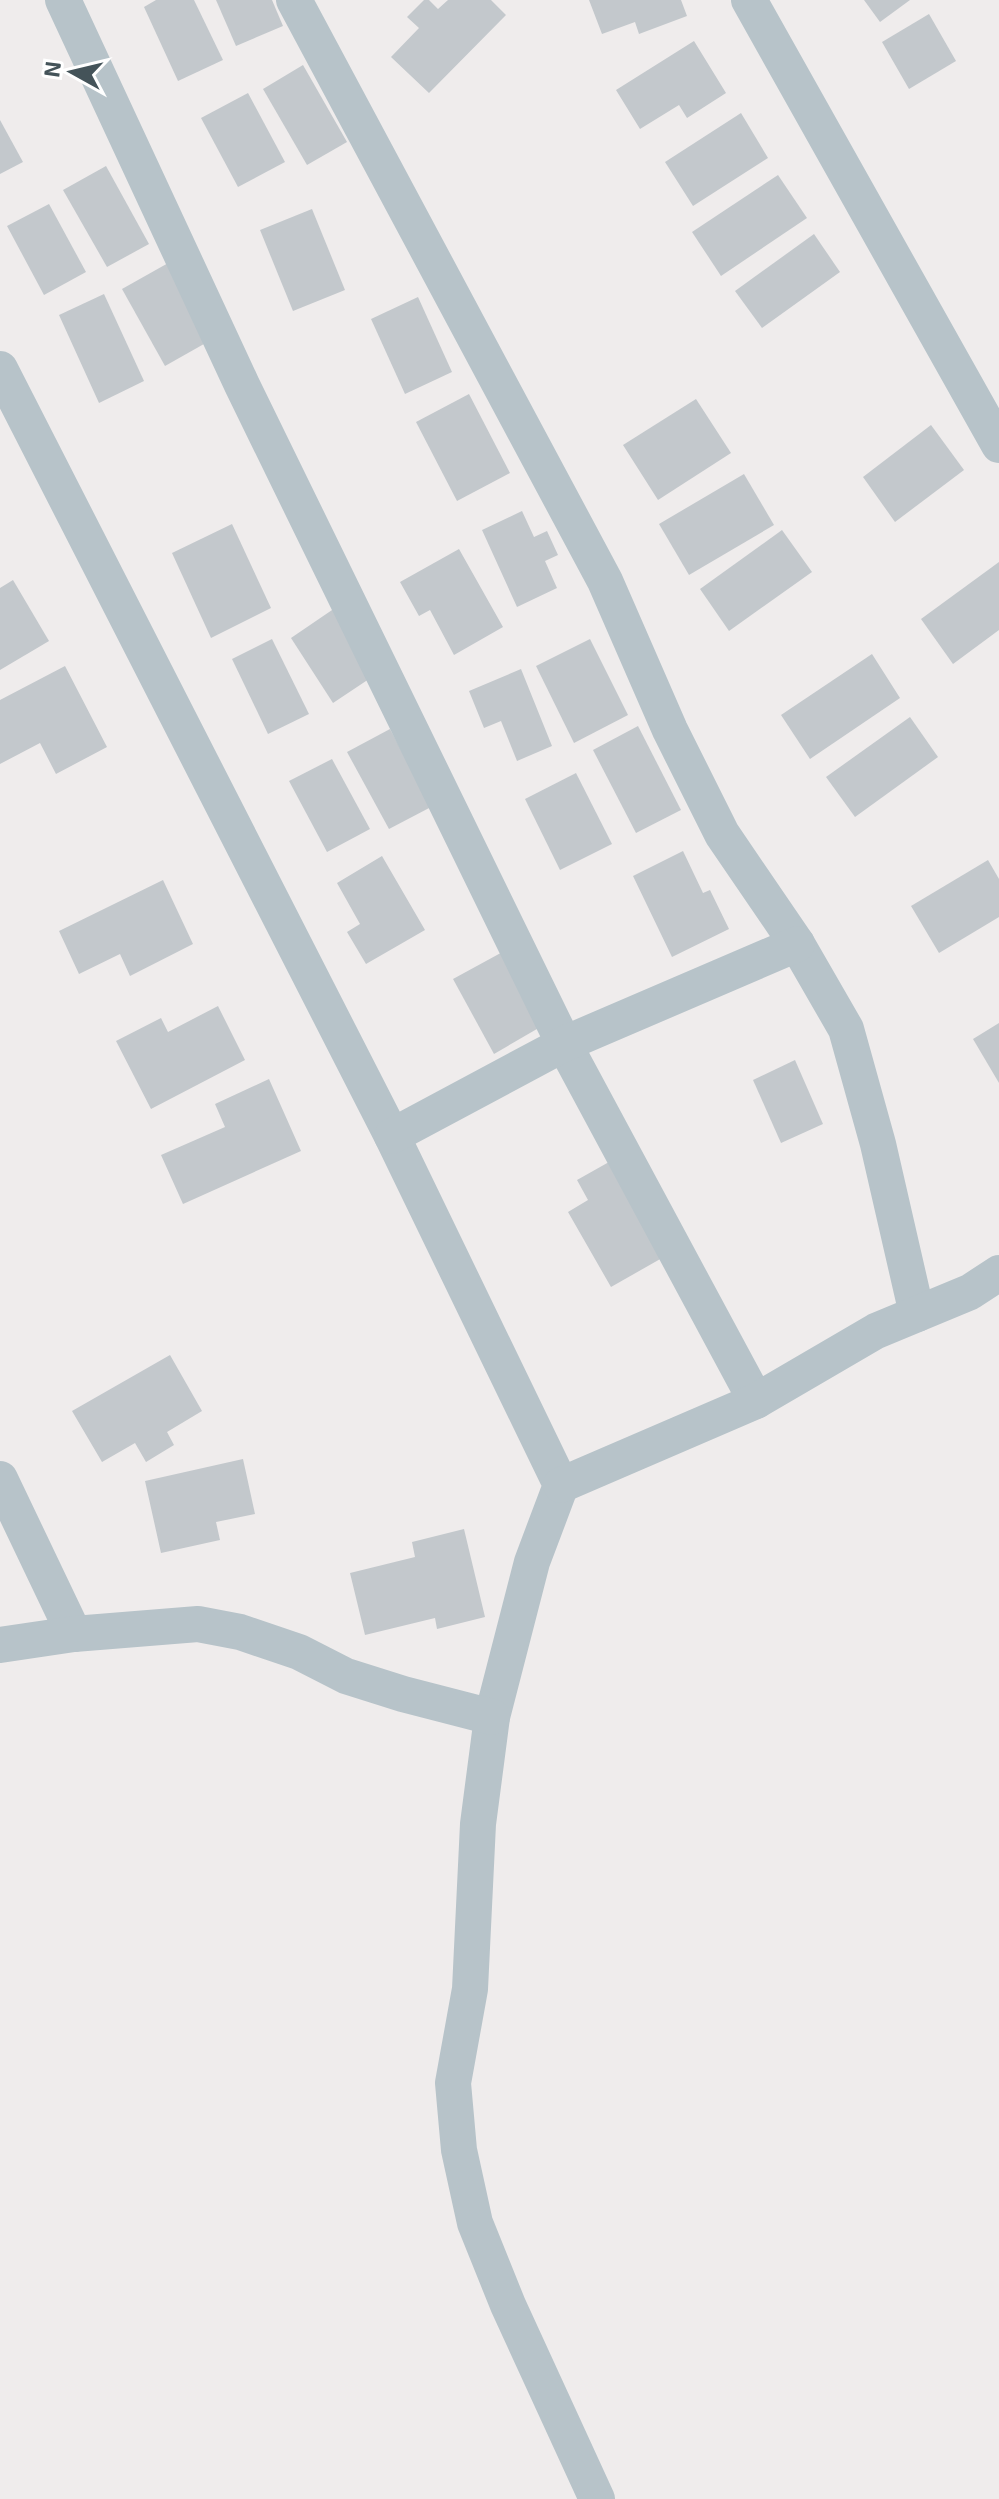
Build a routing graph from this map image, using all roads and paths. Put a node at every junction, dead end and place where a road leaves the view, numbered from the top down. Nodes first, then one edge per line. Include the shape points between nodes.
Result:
1 (63, 0) edge
2 (294, 0) edge
3 (749, 0) edge
4 (0, 369) edge
5 (999, 445) edge
6 (797, 944) junction
7 (564, 1044) junction
8 (392, 1136) junction
9 (999, 1273) edge
10 (917, 1314) junction
11 (756, 1401) junction
12 (0, 1479) edge
13 (561, 1485) junction
14 (74, 1634) junction
15 (0, 1645) edge
16 (492, 1717) junction
17 (597, 2499) edge

1 - 7 street via 242,385
2 - 6 street via 605,581 722,834
3 - 5 street
4 - 8 street
6 - 7 street
6 - 10 street via 846,1029
7 - 8 street
7 - 11 street
8 - 13 street
9 - 10 street via 970,1292
10 - 11 street via 876,1331
11 - 13 street
12 - 14 street
13 - 16 street via 532,1562
14 - 15 street
14 - 16 street via 198,1624 240,1632 299,1652 346,1676
16 - 17 street via 478,1824 470,1989 453,2083 459,2150 475,2223

